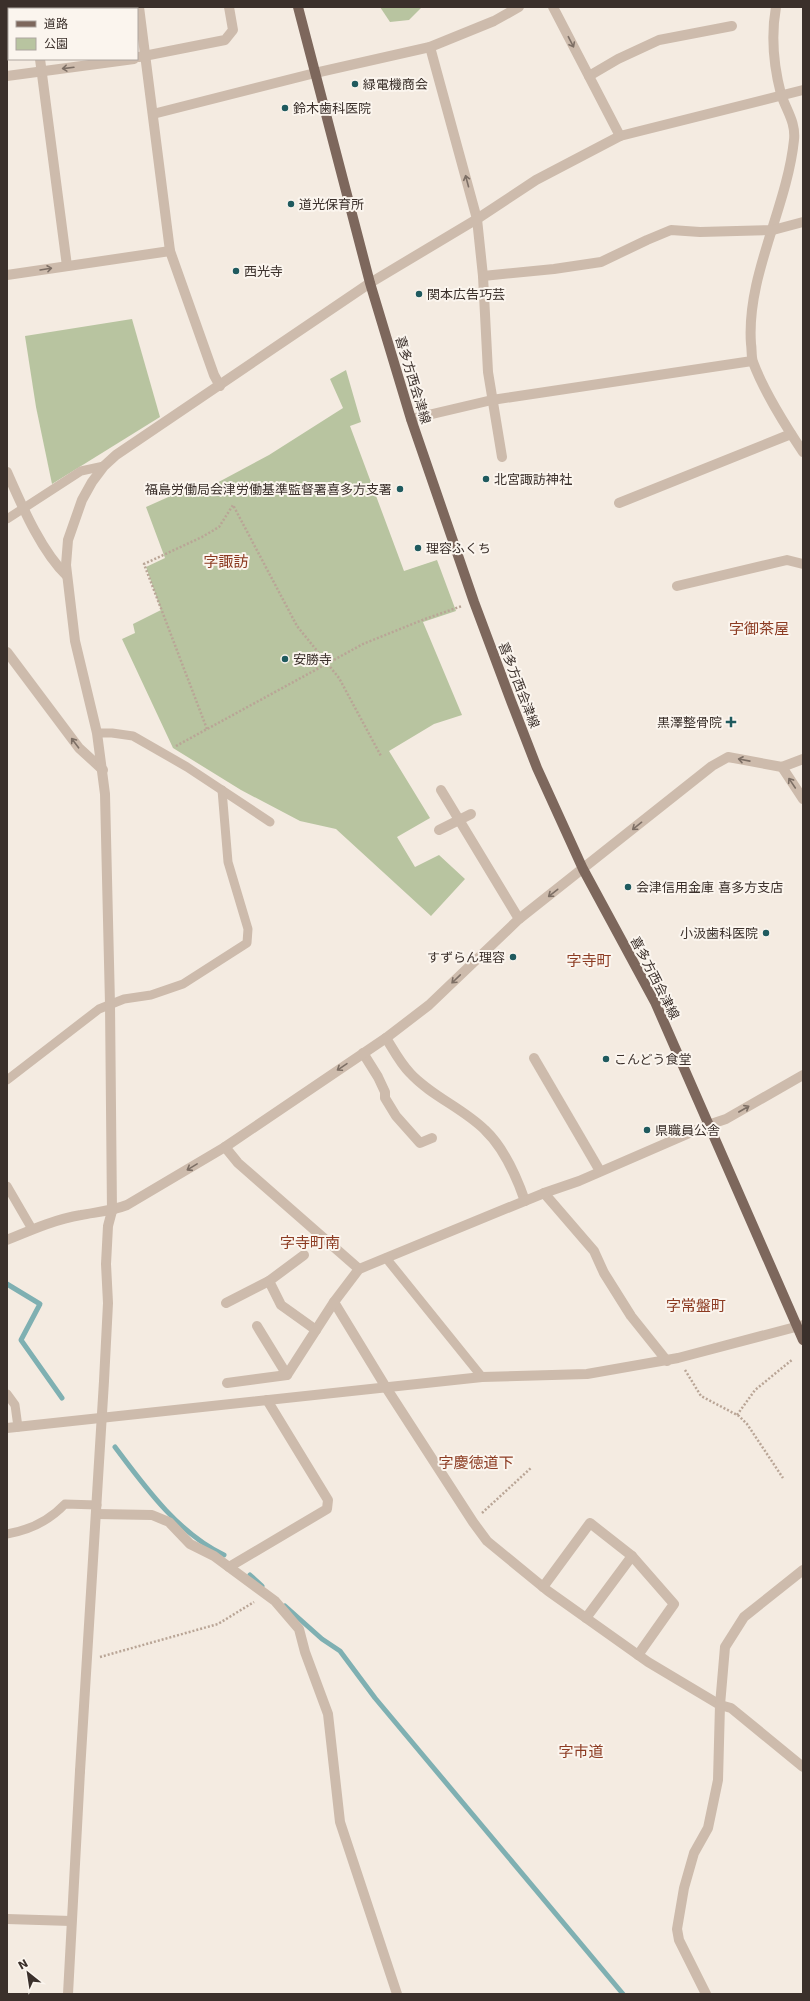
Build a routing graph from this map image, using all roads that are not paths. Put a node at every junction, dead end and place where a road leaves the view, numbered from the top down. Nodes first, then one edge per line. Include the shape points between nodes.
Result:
1 (139, 7) edge
2 (229, 7) edge
3 (298, 7) edge
4 (519, 7) edge
5 (553, 7) edge
6 (776, 7) edge
7 (732, 26) dead end
8 (430, 47) junction
9 (141, 57) edge
10 (40, 60) edge
11 (126, 60) edge
12 (41, 71) junction
13 (315, 73) junction
14 (7, 76) edge
15 (589, 76) junction
16 (803, 90) edge
17 (781, 95) junction
18 (153, 114) junction
19 (620, 136) junction
20 (477, 219) junction
21 (803, 222) edge
22 (773, 230) junction
23 (170, 251) junction
24 (67, 266) junction
25 (7, 275) edge
26 (483, 276) junction
27 (370, 283) junction
28 (752, 361) junction
29 (220, 386) junction
30 (492, 400) junction
31 (411, 419) junction
32 (792, 434) junction
33 (803, 452) edge
34 (502, 457) dead end
35 (104, 466) junction
36 (7, 472) edge
37 (619, 503) dead end
38 (24, 507) junction
39 (7, 519) edge
40 (803, 564) edge
41 (67, 576) junction
42 (677, 586) dead end
43 (7, 652) edge
44 (97, 733) junction
45 (803, 759) edge
46 (782, 767) junction
47 (103, 770) junction
48 (222, 790) junction
49 (441, 790) dead end
50 (803, 799) edge
51 (471, 814) dead end
52 (459, 820) junction
53 (270, 822) dead end
54 (439, 830) dead end
55 (584, 869) junction
56 (519, 919) junction
57 (110, 1004) junction
58 (386, 1038) junction
59 (363, 1053) junction
60 (534, 1058) dead end
61 (803, 1074) edge
62 (7, 1080) edge
63 (708, 1125) junction
64 (432, 1138) dead end
65 (225, 1147) junction
66 (600, 1171) junction
67 (7, 1186) edge
68 (544, 1193) junction
69 (525, 1201) junction
70 (112, 1211) junction
71 (32, 1229) junction
72 (7, 1240) edge
73 (304, 1255) dead end
74 (386, 1258) junction
75 (359, 1269) junction
76 (269, 1281) junction
77 (334, 1302) junction
78 (226, 1303) dead end
79 (257, 1326) dead end
80 (800, 1326) edge
81 (316, 1330) junction
82 (803, 1340) edge
83 (667, 1361) junction
84 (287, 1375) junction
85 (482, 1378) junction
86 (228, 1382) dead end
87 (387, 1389) junction
88 (7, 1394) edge
89 (267, 1400) junction
90 (100, 1418) junction
91 (18, 1427) junction
92 (7, 1428) edge
93 (97, 1509) junction
94 (7, 1534) edge
95 (632, 1556) junction
96 (229, 1567) junction
97 (803, 1570) edge
98 (543, 1587) junction
99 (586, 1618) junction
100 (638, 1655) junction
101 (720, 1705) junction
102 (803, 1766) edge
103 (7, 1919) edge
104 (71, 1921) junction
105 (68, 1994) edge
106 (397, 1994) edge
107 (706, 1994) edge

1 - 9 street
2 - 9 street via 233,30 225,40
3 - 13 main road, 喜多方西会津線
4 - 8 street via 494,22
5 -> 15 street
6 - 17 street via 773,20 775,60
7 - 15 street via 659,40
8 - 13 street
20 -> 8 street
9 - 18 street
10 - 12 street
11 -> 12 street
12 - 14 street
12 - 24 street
13 - 18 street
13 - 27 main road, 喜多方西会津線
15 - 19 street
16 - 17 street
17 - 19 street
17 - 22 street via 792,119 794,139
18 - 23 street
19 - 20 street via 536,180
20 - 26 street
20 - 27 street
21 - 22 street
22 - 26 street via 671,230 601,262
22 - 28 street via 754,298 750,324
23 - 24 street
23 - 29 street
25 -> 24 street
26 - 30 street
27 - 29 street
27 - 31 main road, 喜多方西会津線
28 - 30 street
28 - 32 street
29 - 35 street via 116,455
30 - 31 street
30 - 34 street
31 - 55 main road, 喜多方西会津線 via 474,602 537,768
32 - 33 street
32 - 37 street
35 - 38 lane via 81,471
35 - 41 street via 92,482 75,516 68,540
36 - 38 street
38 - 39 lane
38 - 41 street via 45,550 54,564
40 - 42 street via 787,560
41 - 44 street via 75,641
47 -> 43 street via 79,748
44 - 47 street
44 - 48 lane via 133,736
45 - 46 street
50 -> 46 street
46 -> 55 street via 728,757 712,766
47 - 57 street via 108,862
48 - 53 lane
48 - 57 lane via 228,862 248,930 247,943 184,984 151,995
49 - 52 street
51 - 52 street
52 - 54 street
52 - 56 street
55 -> 56 street
55 - 63 main road, 喜多方西会津線 via 655,1002
56 -> 58 street via 429,1005
57 - 62 lane
57 - 70 street
58 - 59 street
58 - 69 street via 410,1073 429,1089 465,1112 486,1131 517,1180
59 - 64 street via 378,1076 385,1098 396,1116 420,1143
59 -> 65 street
60 - 66 street
63 -> 61 street via 726,1119
63 - 66 street
63 - 80 main road, 喜多方西会津線
65 -> 70 street via 127,1205
65 - 75 street via 238,1163
66 - 68 street
67 - 71 lane
68 - 69 street
68 - 83 street via 594,1251 604,1273 631,1316
69 - 74 street
70 - 71 street via 80,1215
70 - 90 street via 108,1226 108,1303
71 - 72 street
73 - 76 street
74 - 75 street
74 - 85 lane
75 - 77 street
76 - 78 street
76 - 81 street via 281,1305
77 - 81 street
77 - 87 street
79 - 84 street
80 - 82 main road, 喜多方西会津線
80 - 83 street
81 - 84 street
83 - 85 street via 587,1374
84 - 86 street
85 - 87 street
87 - 89 street
87 - 98 street via 487,1541
88 - 91 lane via 15,1406
89 - 90 street
89 - 96 street via 328,1500 327,1509
90 - 91 street
90 - 93 street
91 - 92 street
93 - 94 lane via 65,1504 55,1514 36,1525
93 - 96 street via 161,1518 190,1544
93 - 104 street
95 - 98 street via 590,1522
95 - 99 street
95 - 100 street via 674,1604
96 - 106 street via 286,1612 299,1629 328,1714 340,1822
97 - 101 street via 744,1617 734,1631 725,1647
98 - 99 street
99 - 100 street
100 - 101 street
101 - 102 street via 731,1708
101 - 107 street via 718,1780 708,1828 694,1853 684,1888 677,1929 679,1940
103 - 104 street
104 - 105 street

